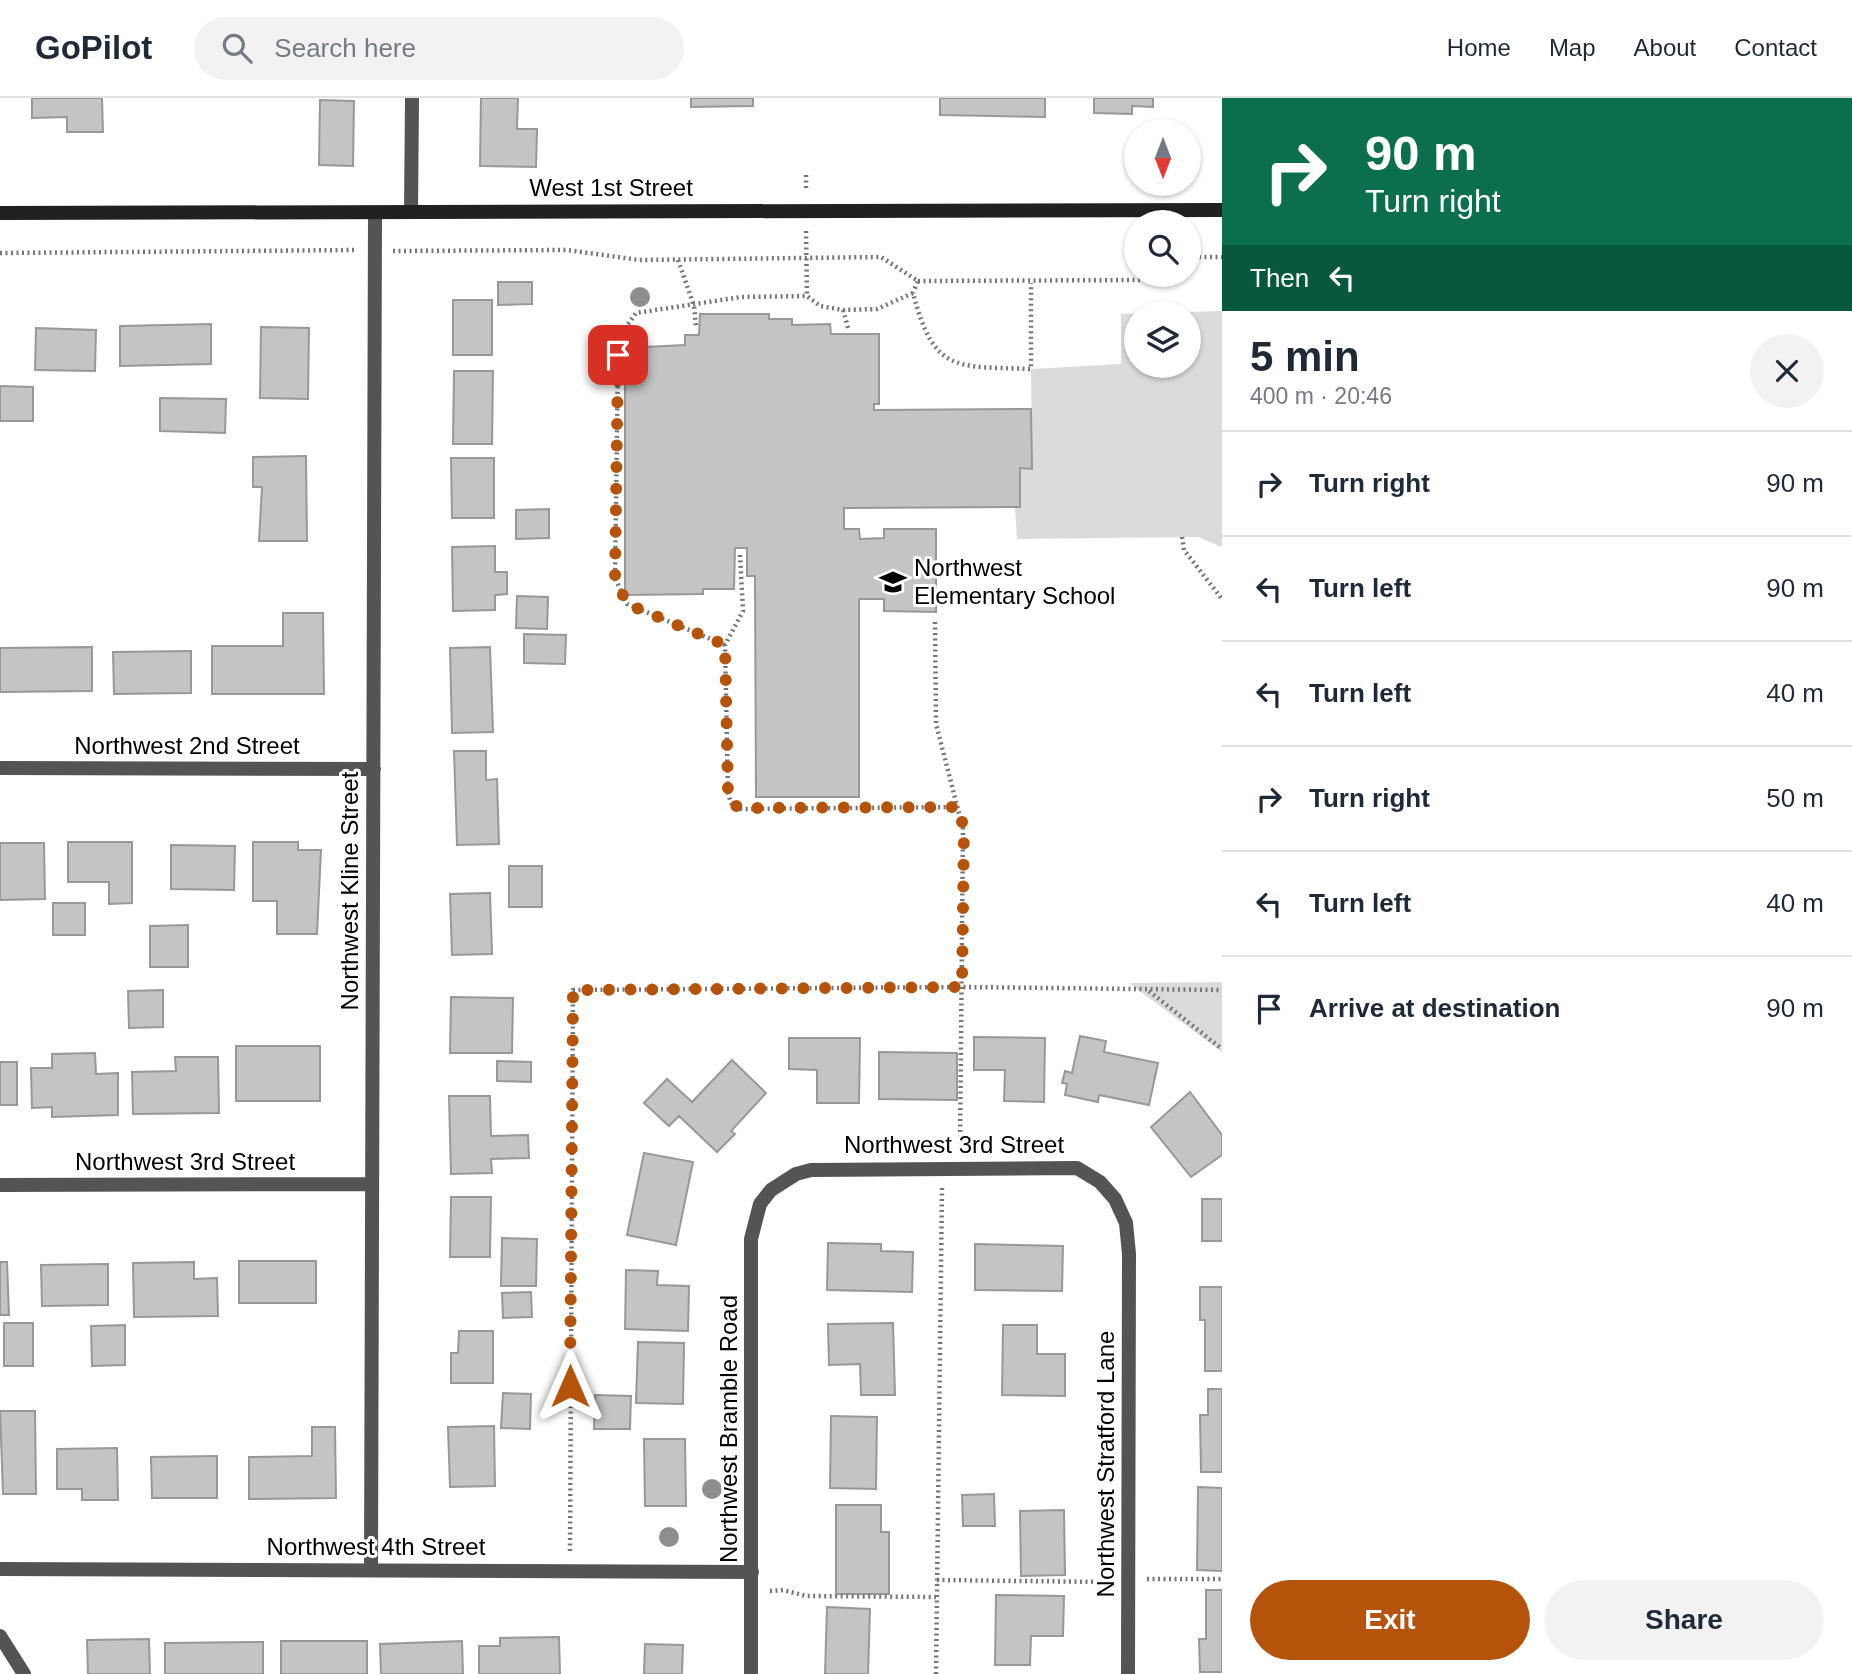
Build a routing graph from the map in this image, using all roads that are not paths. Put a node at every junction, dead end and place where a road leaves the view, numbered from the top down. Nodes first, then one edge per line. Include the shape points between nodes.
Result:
1 (412, 98) edge
2 (1222, 210) edge
3 (411, 212) junction
4 (0, 213) edge
5 (374, 213) junction
6 (0, 768) edge
7 (373, 769) junction
8 (371, 1184) junction
9 (0, 1185) edge
10 (771, 1190) joint
11 (1129, 1254) joint
12 (0, 1569) edge
13 (371, 1570) junction
14 (752, 1572) junction
15 (0, 1636) edge
16 (24, 1674) edge
17 (751, 1674) edge
18 (1128, 1674) edge

1 - 3 street
2 - 3 main road, West 1st Street
3 - 5 main road, West 1st Street
4 - 5 main road, West 1st Street
5 - 7 street, Northwest Kline Street
6 - 7 street, Northwest 2nd Street
7 - 8 street, Northwest Kline Street
8 - 9 street, Northwest 3rd Street
8 - 13 street, Northwest Kline Street
10 - 11 street, Northwest 3rd Street via 811,1170 1077,1168 1100,1182 1115,1199 1126,1223
10 - 14 street, Northwest Bramble Road via 760,1204 751,1240
11 - 18 street, Northwest Stratford Lane
12 - 13 street, Northwest 4th Street
13 - 14 street, Northwest 4th Street
14 - 17 street, Northwest Bramble Road
15 - 16 street

